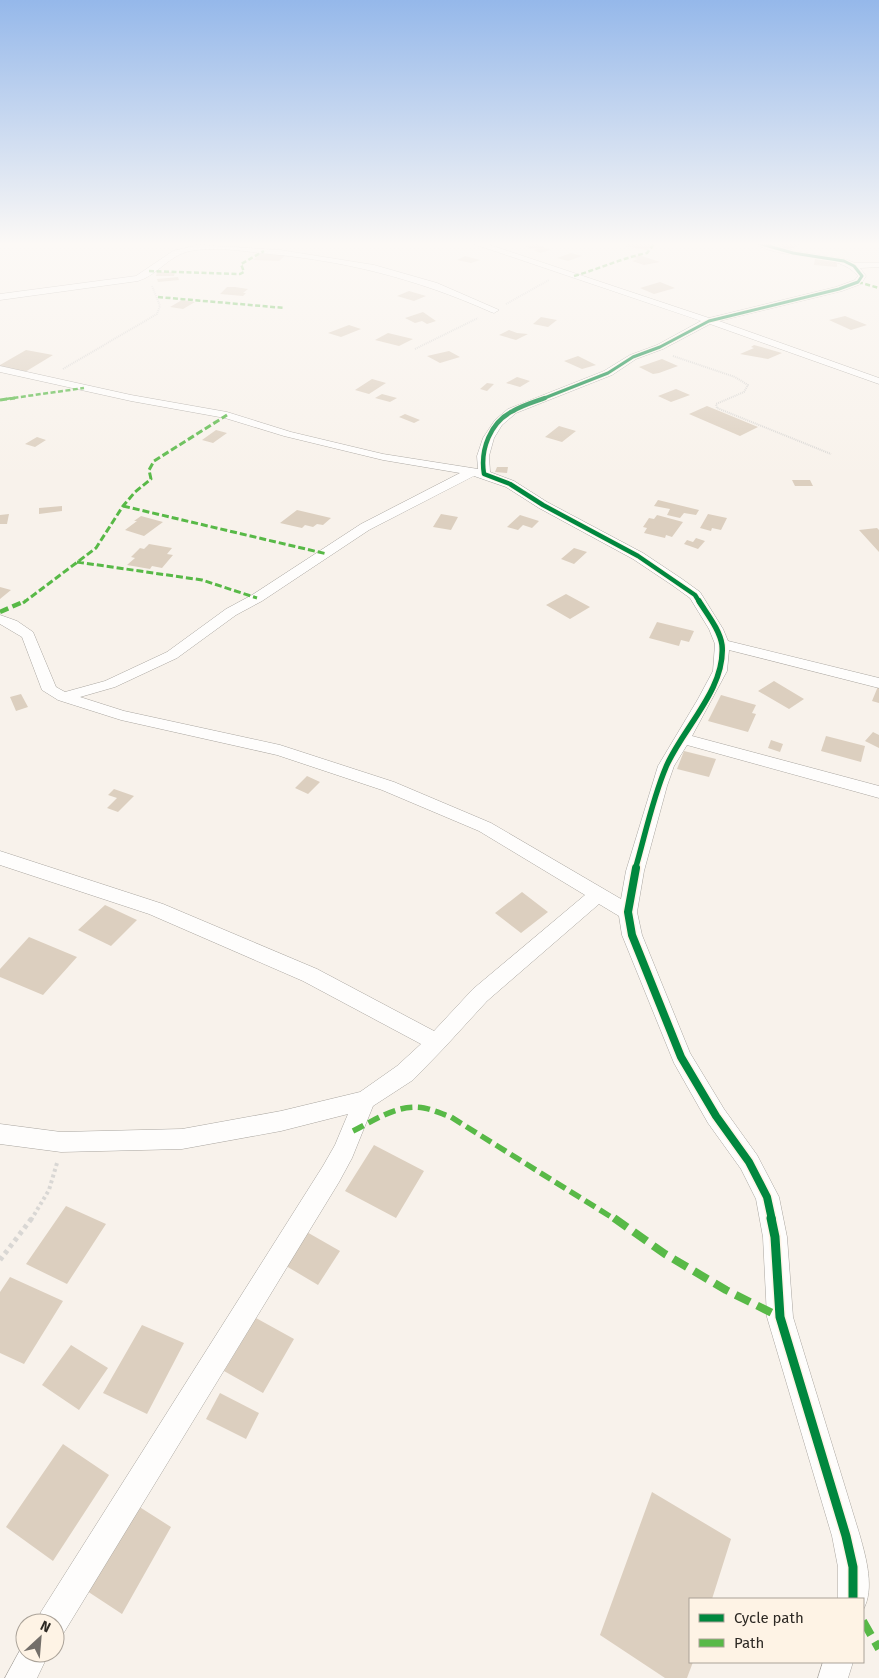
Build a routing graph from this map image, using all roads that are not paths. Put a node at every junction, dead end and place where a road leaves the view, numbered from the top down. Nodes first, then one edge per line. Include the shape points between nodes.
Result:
1 (709, 321) joint
2 (0, 369) edge
3 (879, 381) edge
4 (477, 474) junction
5 (0, 619) edge
6 (722, 644) junction
7 (879, 683) edge
8 (63, 697) junction
9 (681, 738) junction
10 (879, 792) edge
11 (0, 858) edge
12 (597, 894) junction
13 (628, 912) junction
14 (437, 1042) junction
15 (365, 1100) junction
16 (0, 1134) edge
17 (853, 1598) edge
18 (58, 1613) edge
19 (28, 1663) edge
20 (838, 1663) edge
21 (20, 1678) edge
22 (833, 1678) edge

1 - 3 street
1 - 4 street via 660,347 633,357 608,373 503,417 492,429
2 - 4 street via 226,415 345,448
4 - 6 street via 510,484 614,542 677,582 695,595
4 - 8 street via 434,490 365,527 231,612 172,655 110,684
5 - 8 street via 28,635 50,690
6 - 7 street
6 - 9 street via 720,671
8 - 12 street via 121,715 280,750 388,786 485,827
9 - 10 street
9 - 13 street via 659,786 635,871
11 - 14 street via 156,909 310,975
12 - 13 street
12 - 14 street via 480,996
13 - 17 street via 632,935 681,1057 716,1116 749,1162 767,1197 775,1237 780,1318 846,1536 853,1567
14 - 15 street via 405,1072
15 - 16 street via 281,1121 182,1139 61,1142
15 - 18 street via 331,1174
19 - 21 street
20 - 22 street

